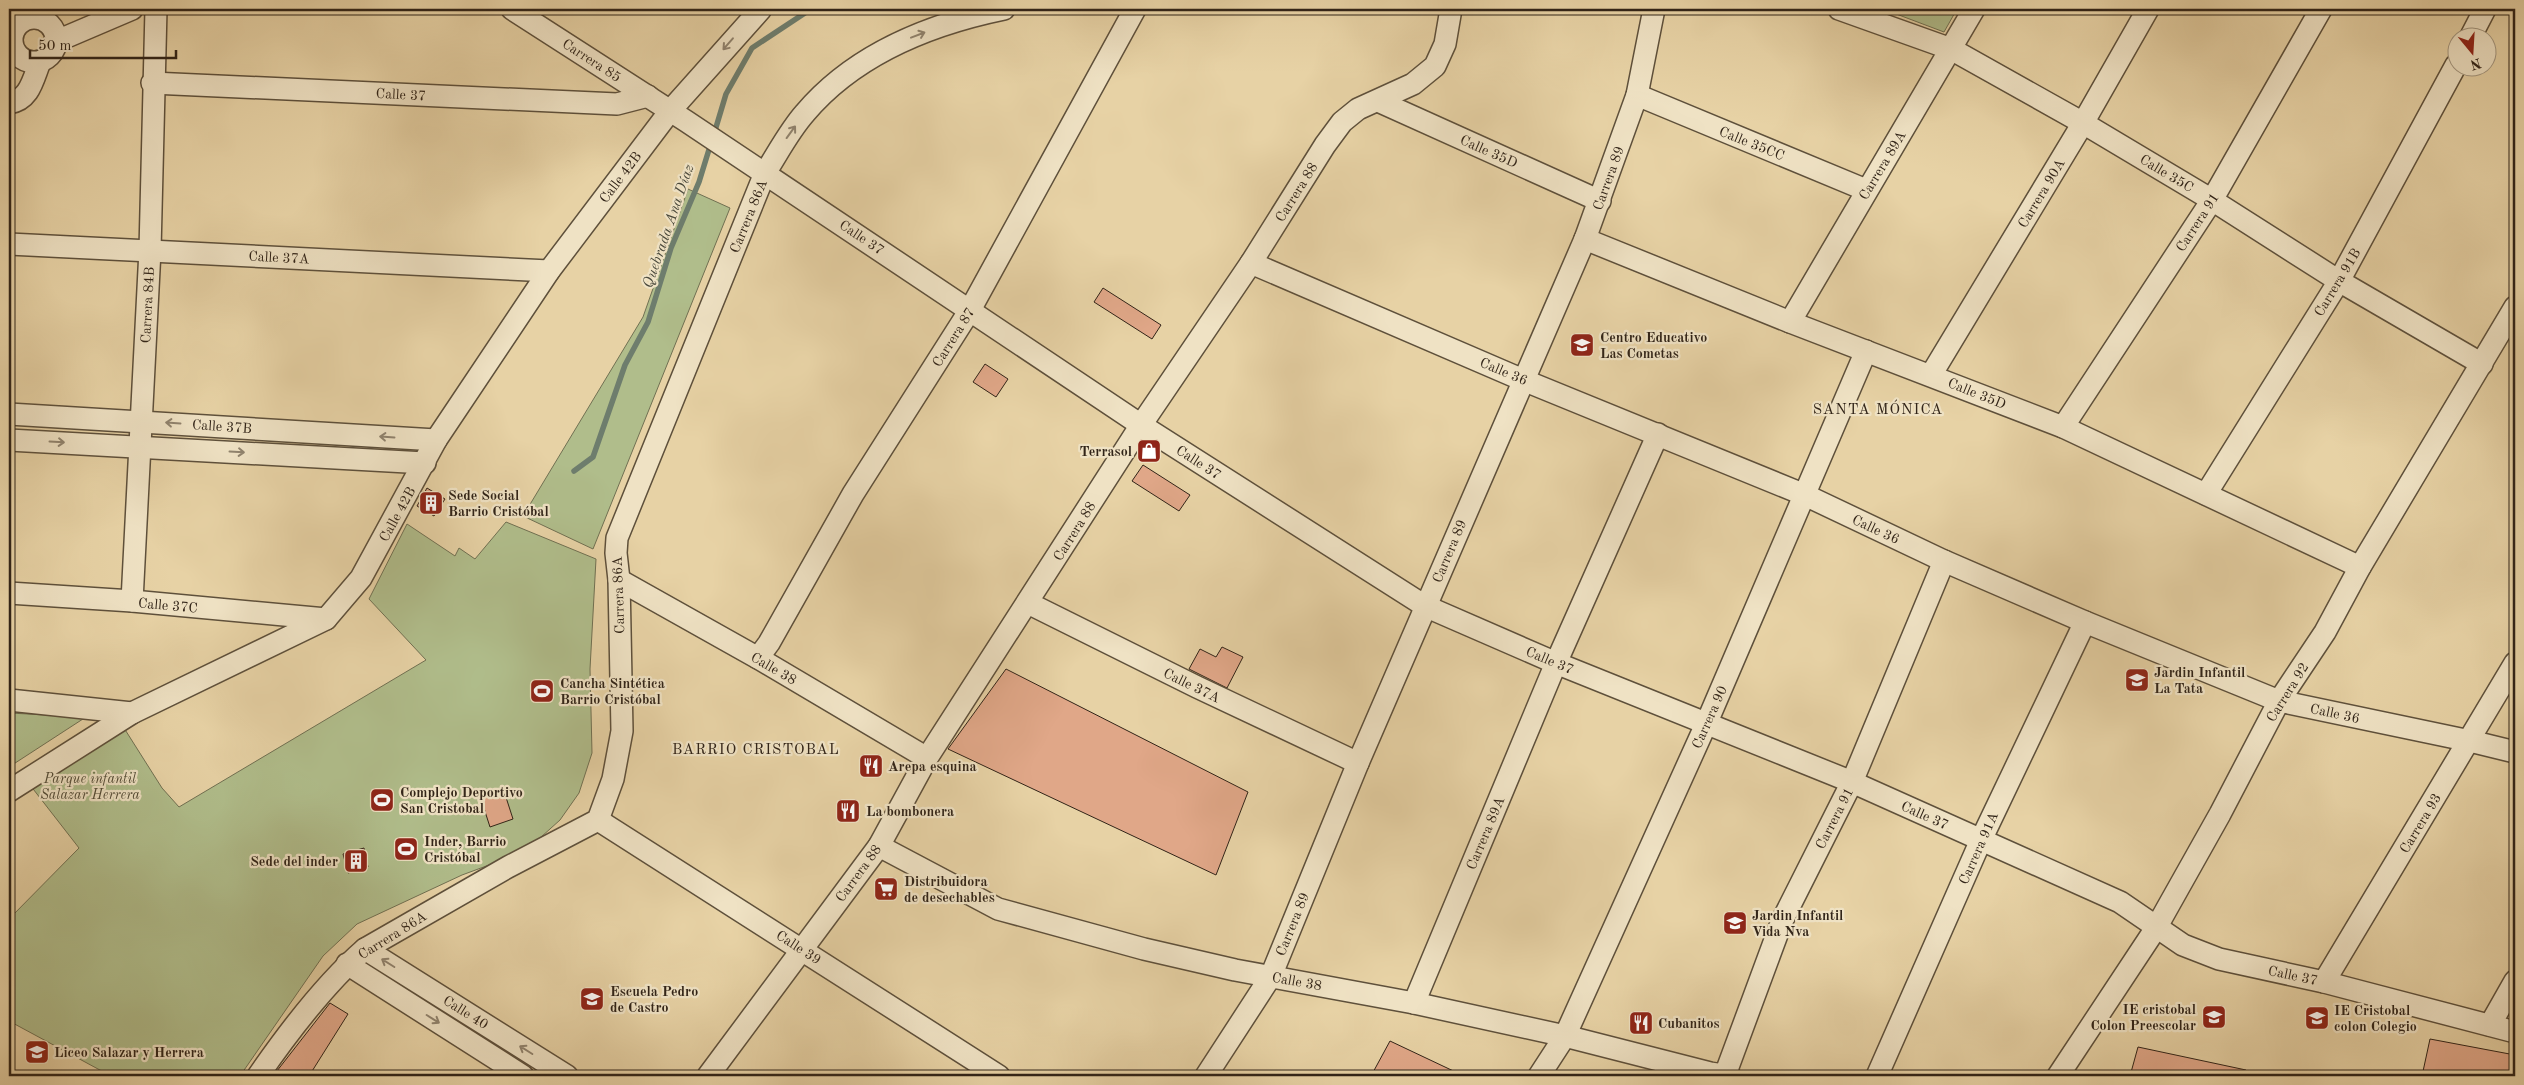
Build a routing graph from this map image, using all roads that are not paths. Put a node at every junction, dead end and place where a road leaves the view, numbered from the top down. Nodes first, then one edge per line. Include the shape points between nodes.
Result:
1 (132, 9) edge
2 (156, 9) edge
3 (512, 9) edge
4 (761, 9) edge
5 (1004, 9) edge
6 (1135, 9) edge
7 (1451, 9) edge
8 (1654, 9) edge
9 (1839, 9) edge
10 (1974, 9) edge
11 (2148, 9) edge
12 (2321, 9) edge
13 (2485, 9) edge
14 (37, 13) edge
15 (2475, 28) edge
16 (57, 41) junction
17 (1951, 49) junction
18 (13, 55) edge
19 (40, 62) junction
20 (2448, 78) edge
21 (152, 83) junction
22 (1637, 95) junction
23 (648, 96) junction
24 (15, 101) edge
25 (1378, 101) junction
26 (678, 116) junction
27 (2083, 123) junction
28 (765, 173) junction
29 (1866, 190) junction
30 (2212, 200) junction
31 (1600, 201) junction
32 (1585, 239) junction
33 (9, 244) edge
34 (150, 250) junction
35 (1251, 263) junction
36 (549, 271) junction
37 (2339, 282) junction
38 (2515, 307) edge
39 (970, 310) junction
40 (1790, 322) junction
41 (1866, 351) junction
42 (2482, 364) junction
43 (1930, 375) junction
44 (1523, 380) junction
45 (9, 414) edge
46 (140, 421) junction
47 (1141, 425) junction
48 (2063, 427) junction
49 (1658, 434) junction
50 (9, 440) edge
51 (436, 440) junction
52 (139, 447) junction
53 (425, 463) junction
54 (2206, 494) junction
55 (1805, 496) junction
56 (1944, 561) junction
57 (2360, 567) junction
58 (619, 580) junction
59 (9, 594) edge
60 (132, 601) junction
61 (1028, 603) junction
62 (1425, 606) junction
63 (326, 619) junction
64 (2085, 622) junction
65 (758, 658) junction
66 (1556, 663) junction
67 (2515, 663) edge
68 (9, 700) edge
69 (2279, 701) junction
70 (132, 713) junction
71 (1707, 722) junction
72 (2470, 741) junction
73 (2515, 752) edge
74 (928, 758) junction
75 (1358, 763) junction
76 (1852, 782) junction
77 (9, 791) edge
78 (598, 820) junction
79 (1981, 840) junction
80 (879, 846) junction
81 (2156, 928) junction
82 (365, 949) junction
83 (803, 950) junction
84 (347, 964) junction
85 (1271, 976) junction
86 (2515, 981) edge
87 (2324, 982) junction
88 (1414, 1003) junction
89 (2490, 1026) junction
90 (2515, 1032) edge
91 (1565, 1036) junction
92 (1719, 1075) edge
93 (258, 1076) edge
94 (523, 1076) edge
95 (567, 1076) edge
96 (708, 1076) edge
97 (999, 1076) edge
98 (1206, 1076) edge
99 (1539, 1076) edge
100 (1877, 1076) edge
101 (2058, 1076) edge

1 - 16 street
2 - 21 street, Carrera 84B
3 - 23 street, Carrera 85
4 -> 26 street
28 -> 5 street, Carrera 86A via 805,113 828,90 872,56 941,26
6 - 39 street, Carrera 87
7 - 25 street, Carrera 88 via 1445,44 1435,66 1413,84
8 - 22 street, Carrera 89
9 - 17 street, Calle 35C
10 - 17 street, Carrera 89A
11 - 27 street, Carrera 90A
12 - 30 street, Carrera 91
13 - 15 street
14 - 16 street via 52,27
14 - 18 street via 18,24 13,32
16 - 19 street via 52,54
17 - 27 street, Calle 35C
17 - 29 street, Carrera 89A
18 - 19 street via 27,62
19 - 24 street via 29,91
20 - 37 street, Carrera 91B
21 - 23 street, Calle 37 via 617,104
21 - 34 street, Carrera 84B
22 - 29 street, Calle 35CC
22 - 31 street, Carrera 89
23 - 26 street, Carrera 85
25 - 31 street, Calle 35D
25 - 35 street, Carrera 88 via 1358,109 1342,122
26 - 28 street, Calle 37
26 - 36 street, Calle 42B
27 - 30 street, Calle 35C
27 - 43 street, Carrera 90A
28 - 39 street, Calle 37
28 - 58 street, Carrera 86A via 618,538
29 - 40 street, Carrera 89A
30 - 37 street, Calle 35C
30 - 48 street, Carrera 91
31 - 32 street, Carrera 89
32 - 40 street, Calle 35D
32 - 44 street, Carrera 89
33 - 34 street, Calle 37A
34 - 36 street, Calle 37A
34 - 46 street, Carrera 84B
35 - 44 street, Calle 36
35 - 47 street, Carrera 88
36 - 51 street, Calle 42B
37 - 42 street, Calle 35C
37 - 54 street, Carrera 91B
38 - 42 street, Carrera 92
39 - 47 street, Calle 37
39 - 65 street, Carrera 87 via 854,494
40 - 41 street, Calle 35D
41 - 43 street, Calle 35D
41 - 55 street, Carrera 90
42 - 57 street, Carrera 92
43 - 48 street, Calle 35D
44 - 49 street, Calle 36
44 - 62 street, Carrera 89
45 - 46 street, Calle 37B
51 -> 46 street, Calle 37B
46 - 52 street, Carrera 84B
47 - 61 street, Carrera 88
47 - 62 street, Calle 37
48 - 54 street, Calle 35D
49 - 55 street, Calle 36
49 - 66 street, Carrera 89A
50 -> 52 street, Calle 37B
51 - 53 street, Calle 42B
52 -> 53 street, Calle 37B
52 - 60 street, Carrera 84B
53 - 63 street, Calle 42B via 361,578
54 - 57 street, Calle 35D
55 - 56 street, Calle 36
55 - 71 street, Carrera 90
56 - 64 street, Calle 36
56 - 76 street, Carrera 91
57 - 69 street, Carrera 92 via 2325,632
58 - 65 street, Calle 38
58 - 78 street, Carrera 86A via 622,731 613,779
59 - 60 street, Calle 37C
60 - 63 street, Calle 37C
61 - 74 street, Carrera 88
61 - 75 street, Calle 37A
62 - 66 street, Calle 37
62 - 75 street, Carrera 89
63 - 70 street, Calle 42B
64 - 69 street, Calle 36
64 - 79 street, Carrera 91A
65 - 74 street, Calle 38
66 - 71 street, Calle 37
66 - 88 street, Carrera 89A
67 - 72 street, Carrera 93
68 - 70 street
69 - 72 street, Calle 36
69 - 81 street, Carrera 92
70 - 77 street, Calle 42B
71 - 76 street, Calle 37
71 - 91 street, Carrera 90
72 - 73 street, Calle 36
72 - 87 street, Carrera 93
74 - 80 street, Carrera 88
75 - 85 street, Carrera 89
76 - 79 street, Calle 37
76 - 92 street, Carrera 91 via 1782,921
78 - 82 street, Carrera 86A
78 - 83 street, Calle 39
79 - 81 street, Calle 37 via 2120,902
79 - 100 street, Carrera 91A
80 - 83 street, Carrera 88
80 - 85 street, Calle 38 via 998,909 1144,949
81 - 87 street, Calle 37 via 2183,945 2219,959
81 - 101 street, Carrera 92
82 - 84 street, Carrera 86A
95 -> 82 street, Calle 40
83 - 96 street, Carrera 88
83 - 97 street, Calle 39
84 - 93 street, Carrera 86A
84 -> 94 street, Calle 40
85 - 88 street, Calle 38
85 - 98 street, Carrera 89
86 - 89 street
87 - 89 street, Calle 37
88 - 91 street, Calle 38
89 - 90 street, Calle 37
91 - 92 street, Calle 38
91 - 99 street, Carrera 90

